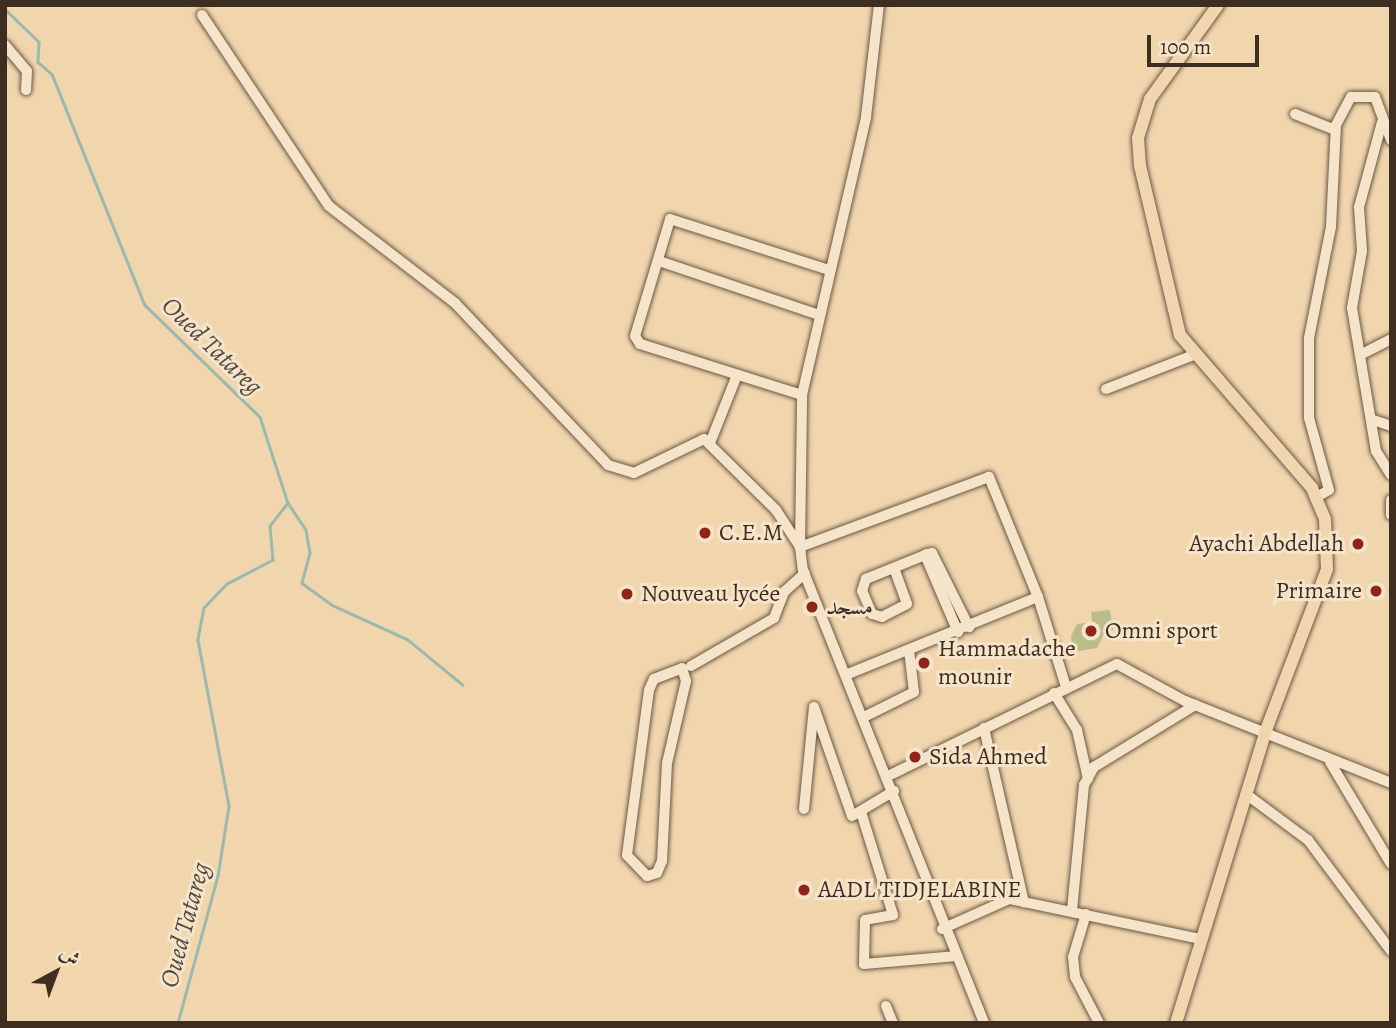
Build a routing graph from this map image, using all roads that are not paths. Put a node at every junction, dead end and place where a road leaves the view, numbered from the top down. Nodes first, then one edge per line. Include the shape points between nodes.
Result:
1 (879, 5) edge
2 (1218, 5) edge
3 (202, 15) dead end
4 (5, 45) edge
5 (26, 90) dead end
6 (1295, 114) dead end
7 (1382, 122) junction
8 (1335, 130) junction
9 (1391, 139) edge
10 (659, 261) junction
11 (829, 270) junction
12 (819, 315) junction
13 (1391, 339) edge
14 (1362, 354) junction
15 (1191, 356) junction
16 (737, 375) junction
17 (1105, 389) dead end
18 (802, 395) junction
19 (1373, 420) junction
20 (1391, 426) edge
21 (710, 443) junction
22 (1391, 475) edge
23 (1315, 498) junction
24 (1391, 500) edge
25 (1391, 515) edge
26 (800, 547) junction
27 (925, 555) junction
28 (894, 568) junction
29 (805, 573) junction
30 (1038, 597) junction
31 (969, 627) junction
32 (958, 632) junction
33 (909, 650) junction
34 (686, 667) junction
35 (848, 674) junction
36 (1066, 687) junction
37 (1054, 693) junction
38 (1195, 705) junction
39 (864, 717) junction
40 (985, 728) junction
41 (1266, 730) junction
42 (1330, 762) junction
43 (886, 777) junction
44 (1088, 779) junction
45 (1391, 783) edge
46 (894, 792) junction
47 (1246, 794) junction
48 (804, 810) dead end
49 (861, 812) junction
50 (1391, 864) edge
51 (1024, 902) junction
52 (1072, 910) junction
53 (1086, 914) junction
54 (942, 929) junction
55 (1201, 939) junction
56 (1391, 951) edge
57 (957, 956) junction
58 (886, 1006) dead end
59 (892, 1023) edge
60 (984, 1023) edge
61 (1098, 1023) edge
62 (1176, 1023) edge

1 - 11 street via 866,117
2 - 15 main road via 1174,57 1150,99 1138,138 1177,322
3 - 21 street via 329,206 455,303 608,465 634,473 698,440
4 - 5 street via 27,71
6 - 8 street
7 - 8 street via 1375,97 1366,92 1351,97
7 - 9 street
7 - 14 street via 1359,207 1362,251 1352,308
8 - 23 street via 1331,227 1307,361 1310,418 1329,490
10 - 11 street via 675,218
10 - 12 street
10 - 16 street via 636,340
11 - 12 street
12 - 18 street
13 - 14 street
14 - 19 street
15 - 17 street
15 - 23 main road
16 - 18 street
16 - 21 street
18 - 26 street
19 - 20 street
19 - 22 street via 1377,451
21 - 26 street via 764,495
23 - 41 main road via 1328,538 1319,604
24 - 25 street
26 - 29 street
26 - 30 street via 989,477
27 - 28 street
27 - 31 street via 936,556
27 - 32 street
28 - 28 street via 862,584 877,617 907,604
29 - 34 street via 783,592 774,618
29 - 35 street
30 - 31 street
30 - 36 street
31 - 32 street
32 - 33 street
33 - 35 street
33 - 39 street via 914,692
34 - 34 street via 654,679 649,690 627,855 647,876 657,873 662,861 667,763
35 - 39 street
36 - 37 street
36 - 38 street via 1117,664
37 - 40 street
37 - 44 street via 1077,730
38 - 41 street
38 - 44 street via 1094,767
39 - 43 street
40 - 43 street
40 - 51 street
41 - 42 street
41 - 47 main road
42 - 45 street
42 - 50 street
43 - 46 street
44 - 52 street
46 - 49 street
46 - 54 street
47 - 55 main road
47 - 56 street via 1308,840
48 - 49 street via 814,707 852,816
49 - 57 street via 893,915 865,920 864,964
51 - 52 street
51 - 54 street via 1009,899
52 - 53 street
53 - 55 street
53 - 61 street via 1073,957 1075,977
54 - 57 street
55 - 62 main road
57 - 60 street
58 - 59 street

